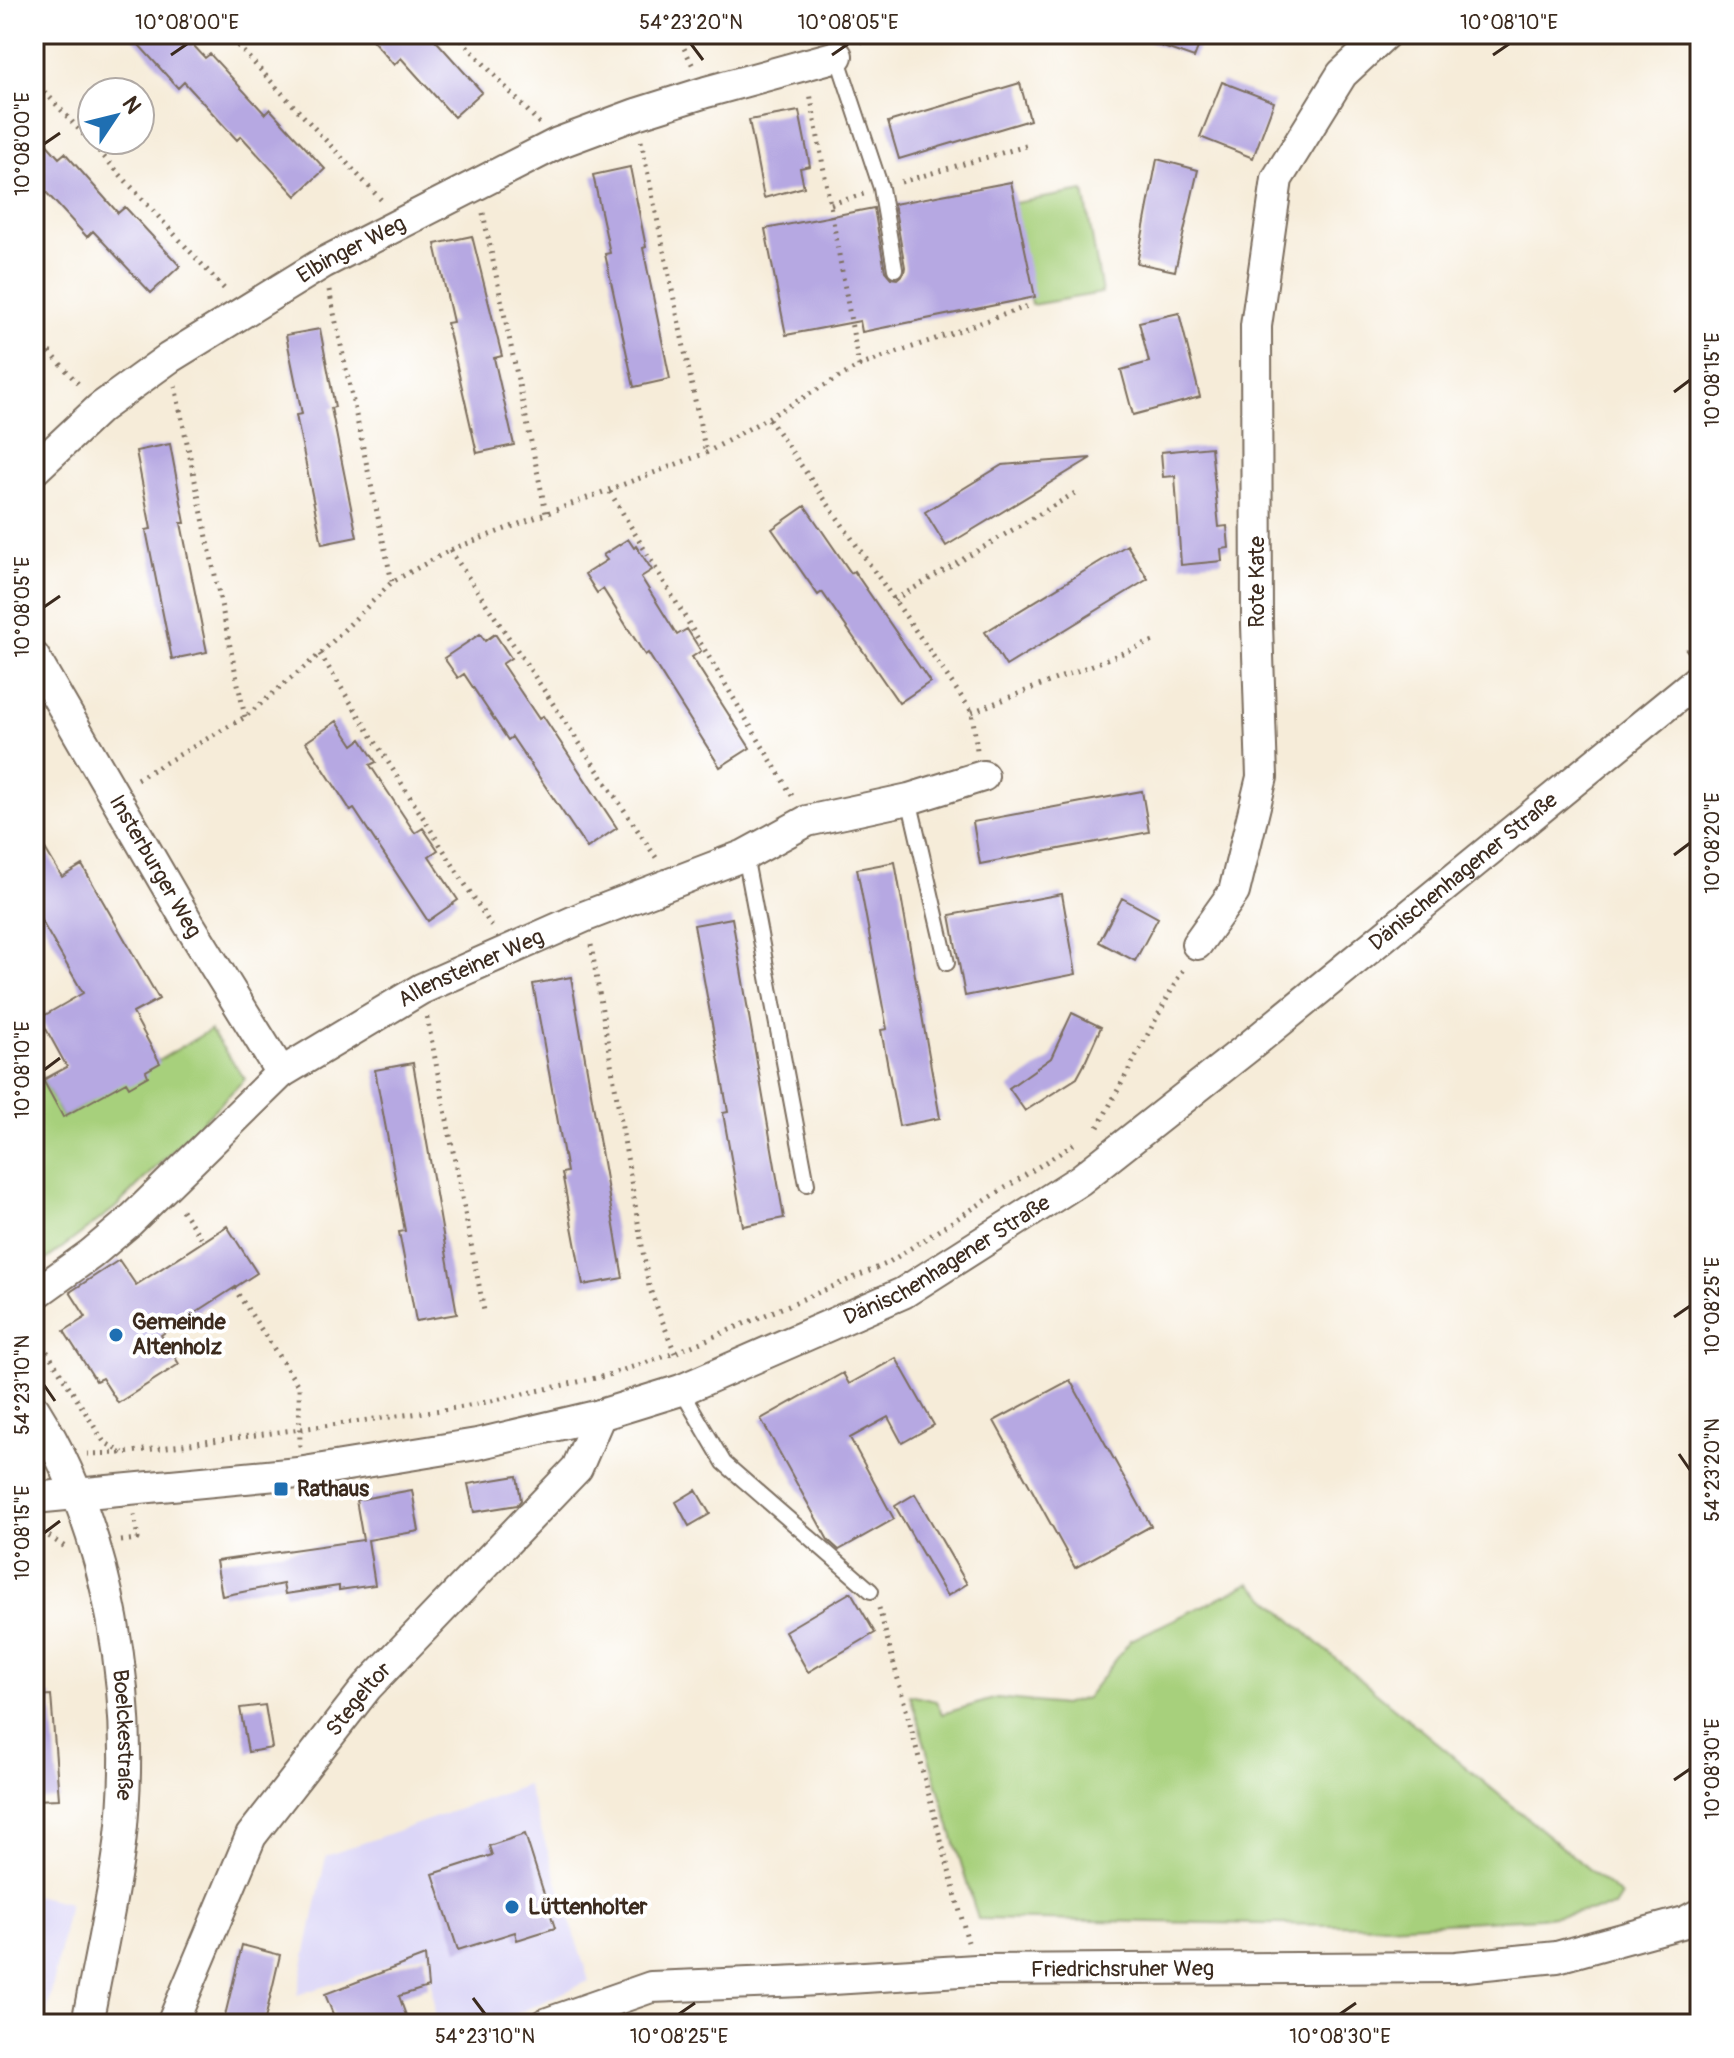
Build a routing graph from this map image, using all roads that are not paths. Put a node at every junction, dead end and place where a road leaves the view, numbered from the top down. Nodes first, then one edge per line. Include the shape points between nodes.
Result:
1 (1385, 34) edge
2 (837, 56) joint
3 (895, 269) dead end
4 (34, 470) edge
5 (34, 657) edge
6 (1700, 678) edge
7 (983, 776) road end
8 (909, 799) junction
9 (745, 855) junction
10 (1197, 944) road end
11 (947, 963) dead end
12 (281, 1073) junction
13 (807, 1184) dead end
14 (34, 1295) edge
15 (681, 1390) junction
16 (34, 1409) edge
17 (600, 1415) junction
18 (78, 1494) junction
19 (34, 1498) edge
20 (871, 1591) road end
21 (1700, 1914) edge
22 (87, 2024) edge
23 (172, 2024) edge
24 (545, 2024) edge

1 - 10 street, Rote Kate via 1342,74 1277,179 1256,326 1262,777 1234,892
2 - 3 lane via 881,188
2 - 4 street, Elbinger Weg via 706,92 558,143 323,263 169,358 100,408
5 - 12 street, Insterburger Weg
6 - 15 street, Dänischenhagener Straße via 1080,1180 903,1293
7 - 8 street, Allensteiner Weg
8 - 9 street, Allensteiner Weg via 807,821
8 - 11 lane
9 - 12 street, Allensteiner Weg via 586,916 421,989
9 - 13 lane
12 - 14 street, Allensteiner Weg via 167,1186 91,1254
15 - 17 street, Dänischenhagener Straße
15 - 20 lane via 724,1463
16 - 18 street, Boelckestraße
17 - 18 street, Dänischenhagener Straße via 477,1444 298,1473
17 - 23 street, Stegeltor via 577,1468 367,1687 251,1836
18 - 19 street, Dänischenhagener Straße
18 - 22 street, Boelckestraße via 109,1607 125,1769 119,1846
21 - 24 street, Friedrichsruher Weg via 1557,1957 1456,1967 976,1970 651,1987

